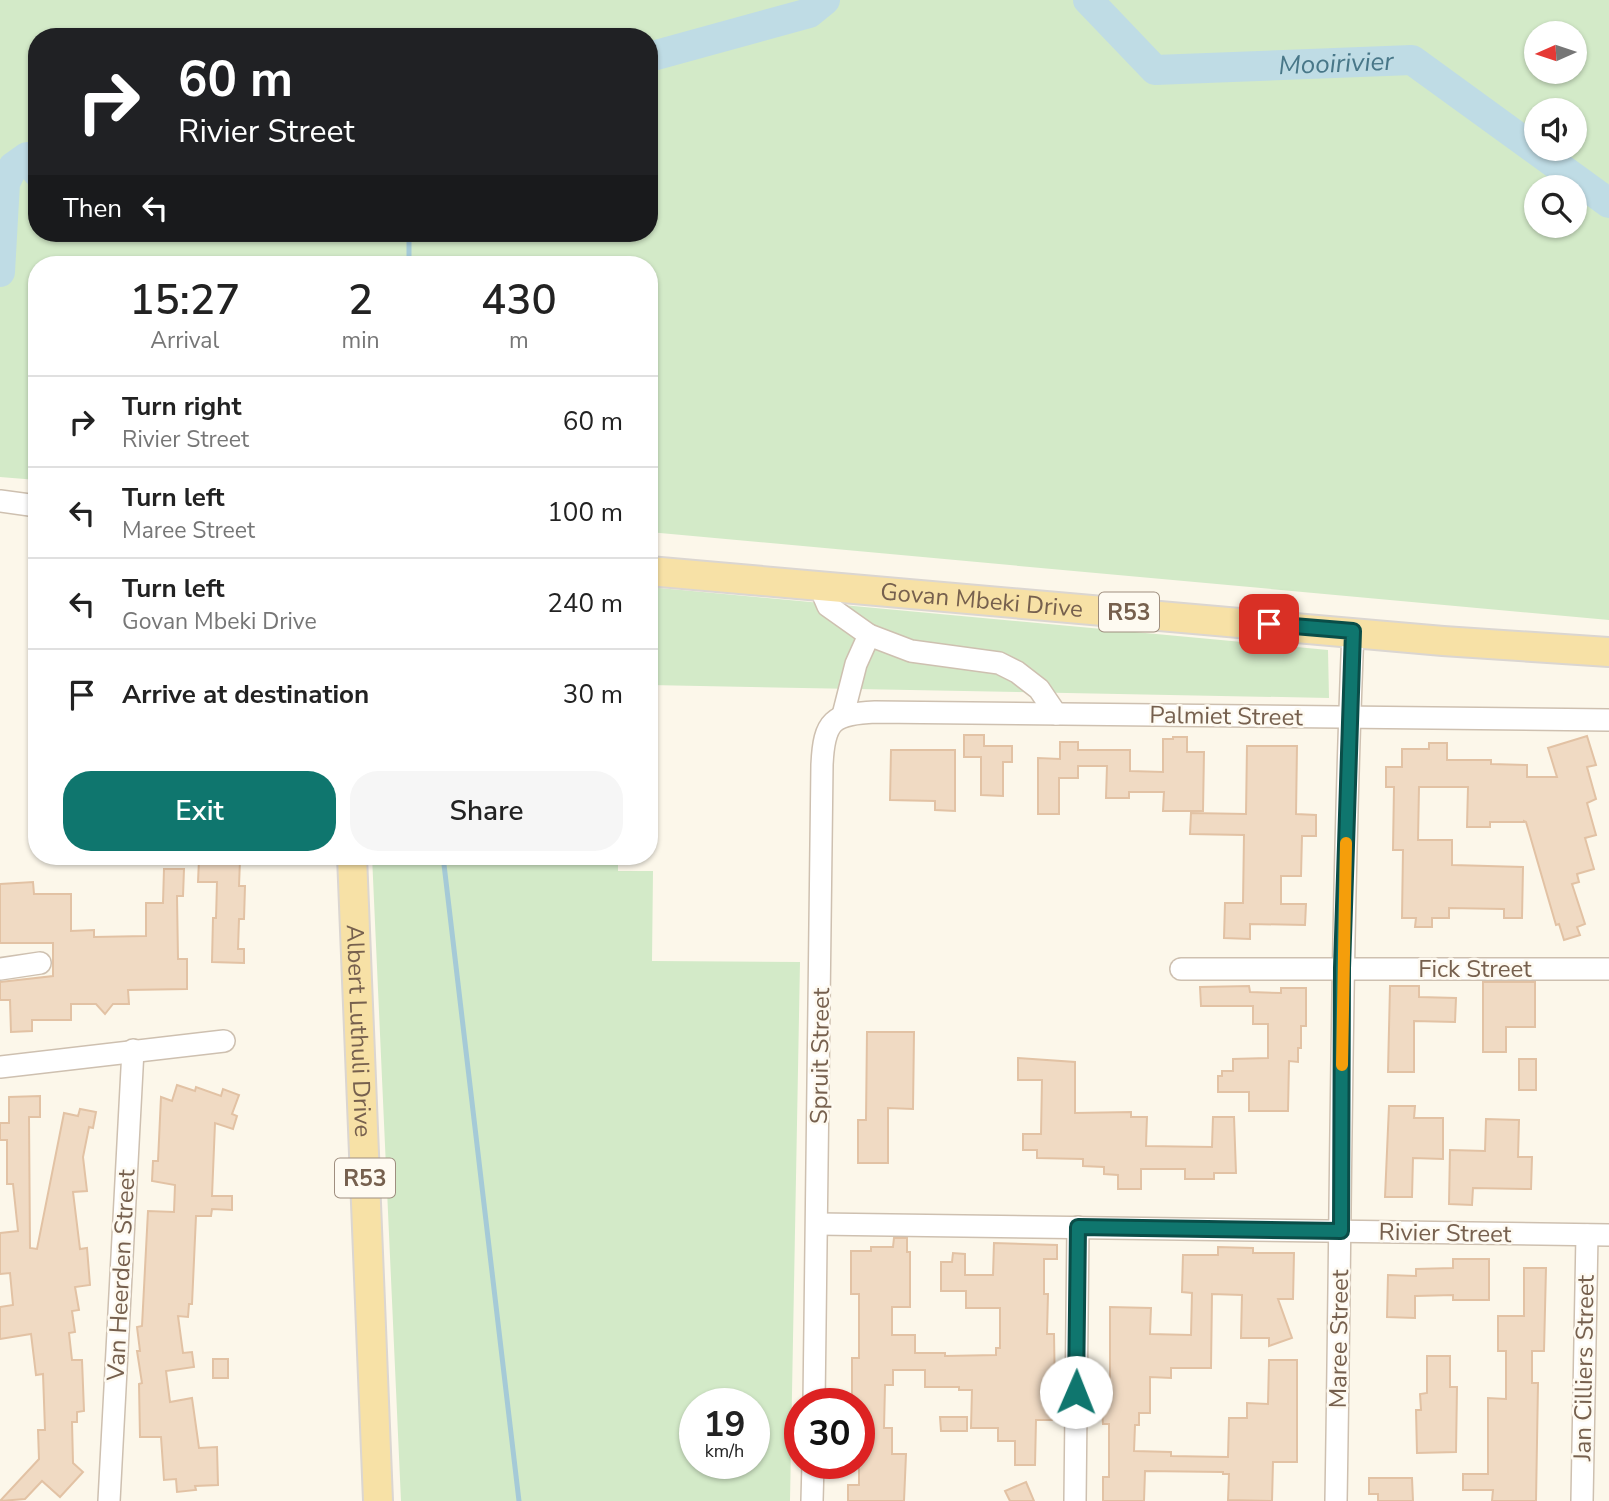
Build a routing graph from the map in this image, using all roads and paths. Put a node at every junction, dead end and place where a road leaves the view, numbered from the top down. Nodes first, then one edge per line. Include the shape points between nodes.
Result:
1 (0, 501) edge
2 (28, 505) edge
3 (658, 572) edge
4 (820, 585) junction
5 (1353, 631) junction
6 (869, 635) junction
7 (1609, 652) edge
8 (1056, 714) junction
9 (843, 715) junction
10 (1349, 717) junction
11 (1609, 720) edge
12 (352, 865) edge
13 (40, 963) dead end
14 (1342, 968) junction
15 (0, 969) edge
16 (1609, 969) edge
17 (1181, 970) dead end
18 (224, 1041) dead end
19 (133, 1050) junction
20 (0, 1067) edge
21 (818, 1224) junction
22 (1078, 1227) junction
23 (1341, 1231) junction
24 (1587, 1235) junction
25 (1609, 1236) edge
26 (814, 1388) edge
27 (813, 1479) edge
28 (109, 1501) edge
29 (379, 1501) edge
30 (812, 1501) edge
31 (1075, 1501) edge
32 (1336, 1501) edge
33 (1582, 1501) edge

1 - 2 street
3 - 4 main road, Govan Mbeki Drive / R53
4 - 5 main road, Govan Mbeki Drive / R53
4 - 6 street via 828,606
5 - 7 main road, Govan Mbeki Drive / R53
5 - 10 street, Maree Street
6 - 8 street via 911,651 999,663 1039,689
6 - 9 street, Spruit Street
8 - 9 street, Palmiet Street
8 - 10 street, Palmiet Street
9 - 21 street, Spruit Street via 832,723 823,750
10 - 11 street, Palmiet Street
10 - 14 street, Maree Street
12 - 29 main road, Albert Luthuli Drive / R53
13 - 15 street
14 - 16 street, Fick Street
14 - 17 street, Fick Street
14 - 23 street, Maree Street
18 - 19 street
19 - 20 street
19 - 28 street, Van Heerden Street
21 - 22 street, Rivier Street
21 - 26 street, Spruit Street
22 - 23 street, Rivier Street
22 - 31 street
23 - 24 street, Rivier Street
23 - 32 street, Maree Street
24 - 25 street, Rivier Street
24 - 33 street, Jan Cilliers Street
27 - 30 street

